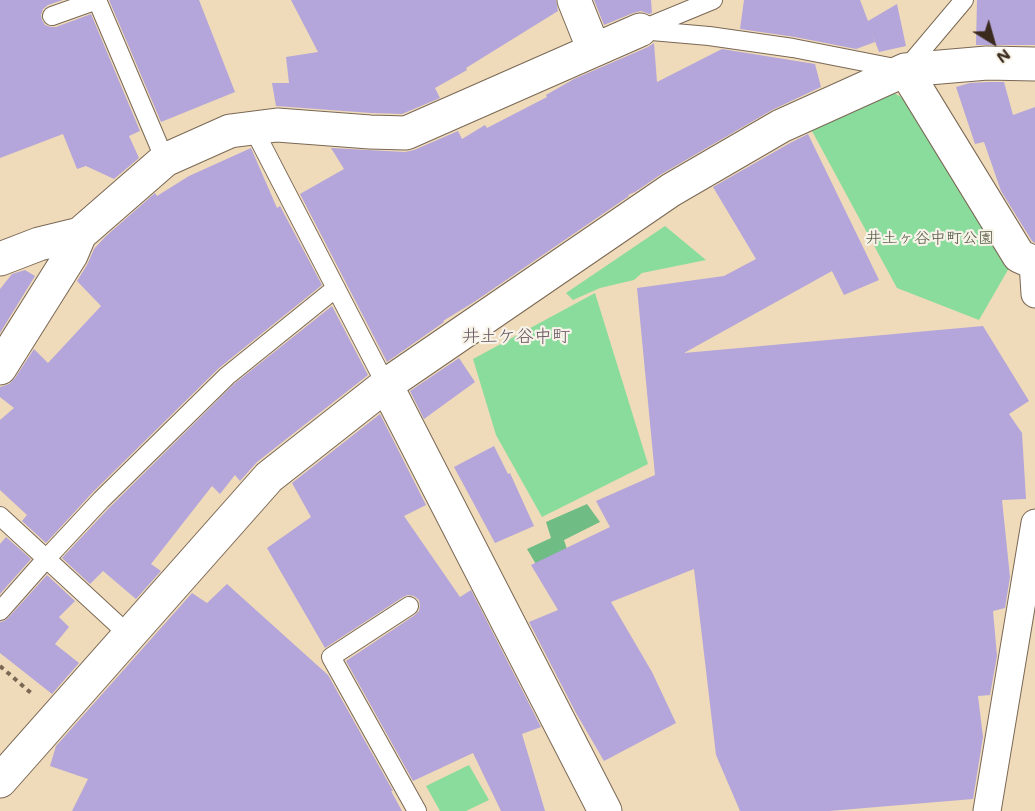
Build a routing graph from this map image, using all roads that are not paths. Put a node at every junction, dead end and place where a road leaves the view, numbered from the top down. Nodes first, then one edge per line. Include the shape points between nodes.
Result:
1 (97, 0) edge
2 (574, 0) edge
3 (713, 0) edge
4 (964, 0) edge
5 (52, 16) dead end
6 (640, 30) junction
7 (594, 50) junction
8 (1035, 64) edge
9 (905, 70) junction
10 (253, 128) junction
11 (165, 160) junction
12 (80, 234) junction
13 (0, 259) edge
14 (1034, 273) edge
15 (336, 288) junction
16 (0, 368) edge
17 (386, 385) junction
18 (0, 516) edge
19 (1035, 523) edge
20 (46, 559) junction
21 (409, 606) dead end
22 (0, 611) edge
23 (129, 635) junction
24 (0, 782) edge
25 (417, 811) edge
26 (604, 811) edge
27 (987, 811) edge

1 - 5 lane
1 - 11 lane
2 - 7 street
3 - 6 lane
4 - 9 lane
6 - 7 street
6 - 9 lane via 794,48
7 - 10 street via 405,133 277,125
8 - 9 street via 987,63
9 - 14 street via 1018,256
9 - 17 street via 781,126 671,190
10 - 11 street via 230,131
10 - 15 lane
11 - 12 street
12 - 13 street
12 - 16 street via 71,255
15 - 17 lane
15 - 20 lane via 227,376
17 - 23 street via 269,477
17 - 26 street
18 - 20 lane
19 - 27 street
20 - 22 lane
20 - 23 lane
21 - 25 lane via 331,657
23 - 24 street

